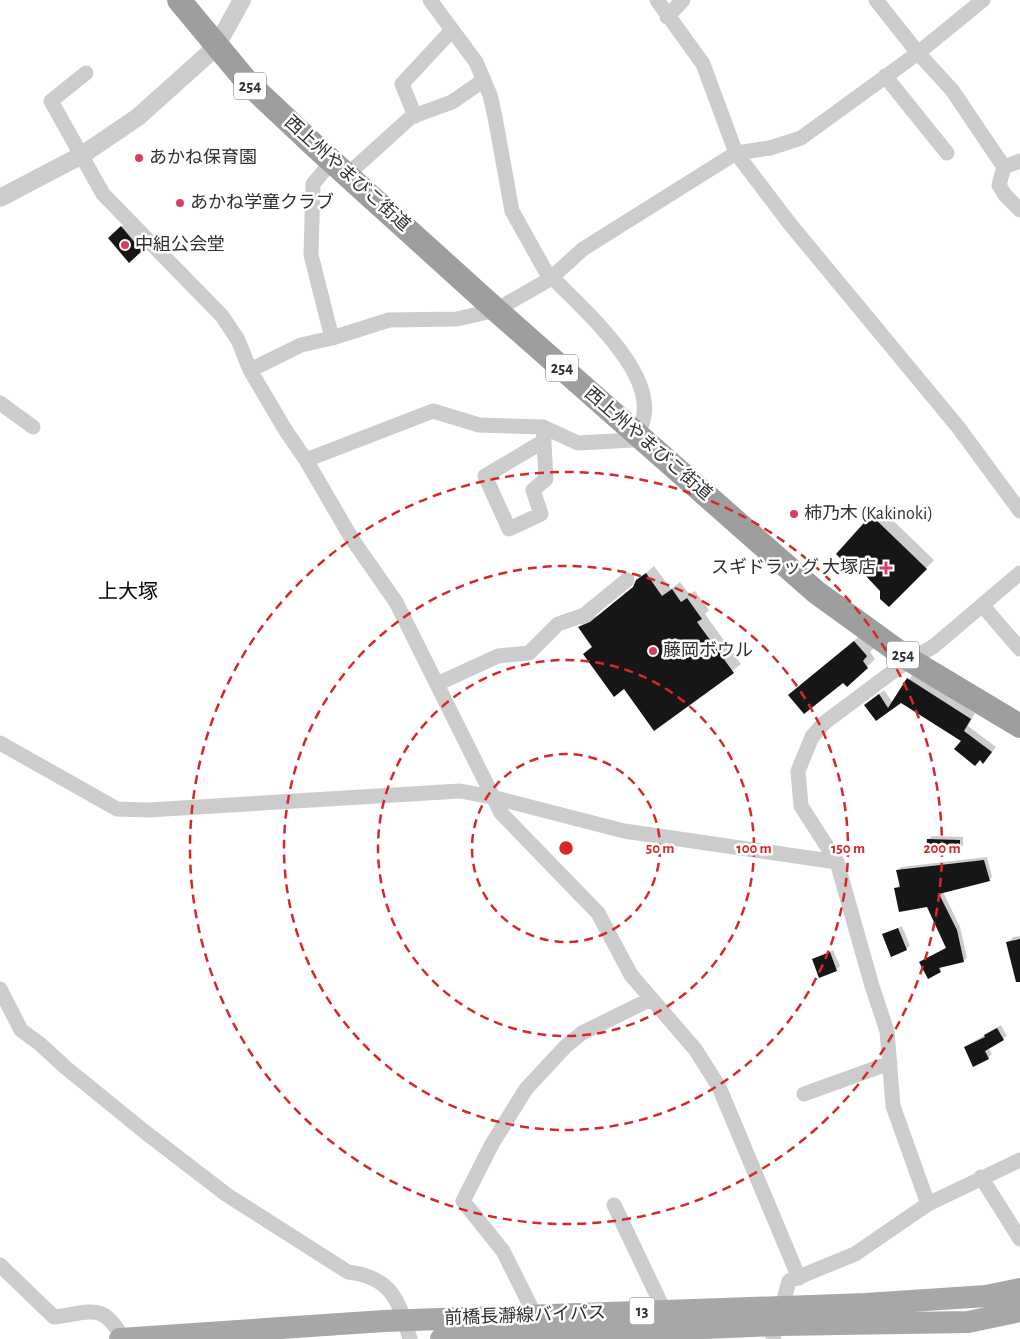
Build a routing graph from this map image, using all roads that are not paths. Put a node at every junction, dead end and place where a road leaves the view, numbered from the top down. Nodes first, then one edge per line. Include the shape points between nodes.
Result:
1 (179, 0) edge
2 (242, 0) edge
3 (430, 0) edge
4 (657, 0) edge
5 (683, 0) edge
6 (876, 0) edge
7 (983, 0) edge
8 (667, 17) junction
9 (452, 30) junction
10 (216, 47) junction
11 (918, 53) junction
12 (86, 73) dead end
13 (885, 76) junction
14 (484, 80) junction
15 (415, 116) junction
16 (947, 152) dead end
17 (736, 153) junction
18 (82, 156) junction
19 (1020, 161) edge
20 (1004, 167) junction
21 (339, 168) junction
22 (0, 198) edge
23 (1020, 210) edge
24 (551, 278) junction
25 (496, 310) junction
26 (332, 338) junction
27 (250, 370) junction
28 (0, 403) edge
29 (32, 427) dead end
30 (543, 434) junction
31 (637, 434) junction
32 (306, 460) junction
33 (1020, 511) edge
34 (1020, 573) edge
35 (627, 580) dead end
36 (982, 606) junction
37 (1020, 649) edge
38 (910, 660) junction
39 (437, 684) junction
40 (1020, 726) edge
41 (0, 743) edge
42 (492, 797) junction
43 (837, 862) junction
44 (0, 989) edge
45 (651, 999) junction
46 (890, 1064) junction
47 (804, 1094) dead end
48 (1020, 1160) edge
49 (980, 1177) junction
50 (928, 1204) junction
51 (614, 1205) dead end
52 (1020, 1239) edge
53 (0, 1265) edge
54 (799, 1278) junction
55 (1020, 1289) edge
56 (664, 1310) junction
57 (1020, 1311) edge
58 (535, 1315) junction
59 (778, 1324) edge
60 (407, 1330) edge
61 (122, 1339) edge
62 (441, 1339) edge

1 - 10 highway, 西上州やまびこ街道 / 254
2 - 10 street
3 - 9 street
4 - 8 street
5 - 8 street
6 - 11 street
7 - 11 street
8 - 17 street via 703,64
9 - 14 street via 476,62
9 - 15 street via 402,84
10 - 18 street via 138,117
10 - 21 highway, 西上州やまびこ街道 / 254 via 248,83
11 - 13 street
11 - 20 street via 952,90
12 - 18 street via 51,101
13 - 16 street
13 - 17 street via 801,138 770,148
14 - 15 street via 452,102
14 - 24 street via 495,117 512,211
15 - 21 street
17 - 24 street via 583,248
17 - 33 street via 790,224 958,428
18 - 22 street
18 - 27 street via 103,194 222,316 238,340
19 - 20 street
20 - 23 street via 999,185
21 - 25 highway, 西上州やまびこ街道 / 254
21 - 26 street via 313,184 311,255
24 - 25 street
24 - 31 street via 632,365 644,398 645,420
25 - 26 street via 457,319 389,320
25 - 31 highway, 西上州やまびこ街道 / 254
26 - 27 street via 301,345
27 - 32 street
28 - 29 street
30 - 30 street via 546,479 533,490 541,514 509,528 485,476
30 - 31 street via 578,443 632,440
30 - 32 street via 479,425 433,411
31 - 38 highway, 西上州やまびこ街道 / 254 via 816,592
32 - 39 street via 352,539 396,602
34 - 36 street
35 - 39 street via 584,615 558,624 529,653 498,656
36 - 37 street
36 - 38 street via 934,646
38 - 40 highway, 西上州やまびこ街道 / 254
38 - 43 street via 824,723 812,737 800,764 801,806
39 - 42 street
41 - 42 street via 116,809 148,810 460,791
42 - 43 street via 624,831
42 - 45 street via 501,813 598,913 631,975
43 - 46 street via 887,1031
44 - 60 street via 21,1030 227,1195 348,1272 362,1273 380,1281 400,1306
45 - 54 street via 695,1049 719,1087
45 - 58 street via 582,1033 566,1046 526,1089 492,1144 463,1201 503,1251
46 - 47 street
46 - 50 street via 893,1106
48 - 49 street
49 - 50 street
49 - 52 street
50 - 54 street via 855,1254
51 - 56 street
53 - 61 street via 54,1317 101,1312 110,1317
54 - 59 street via 787,1285
55 - 59 main road, 前橋長瀞線バイパス / 13
56 - 58 main road, 前橋長瀞線バイパス / 13
56 - 59 main road, 前橋長瀞線バイパス / 13
57 - 59 main road, 前橋長瀞線バイパス / 13 via 968,1322
58 - 60 main road, 前橋長瀞線バイパス / 13
59 - 62 main road, 前橋長瀞線バイパス / 13
60 - 61 main road, 前橋長瀞線バイパス / 13

